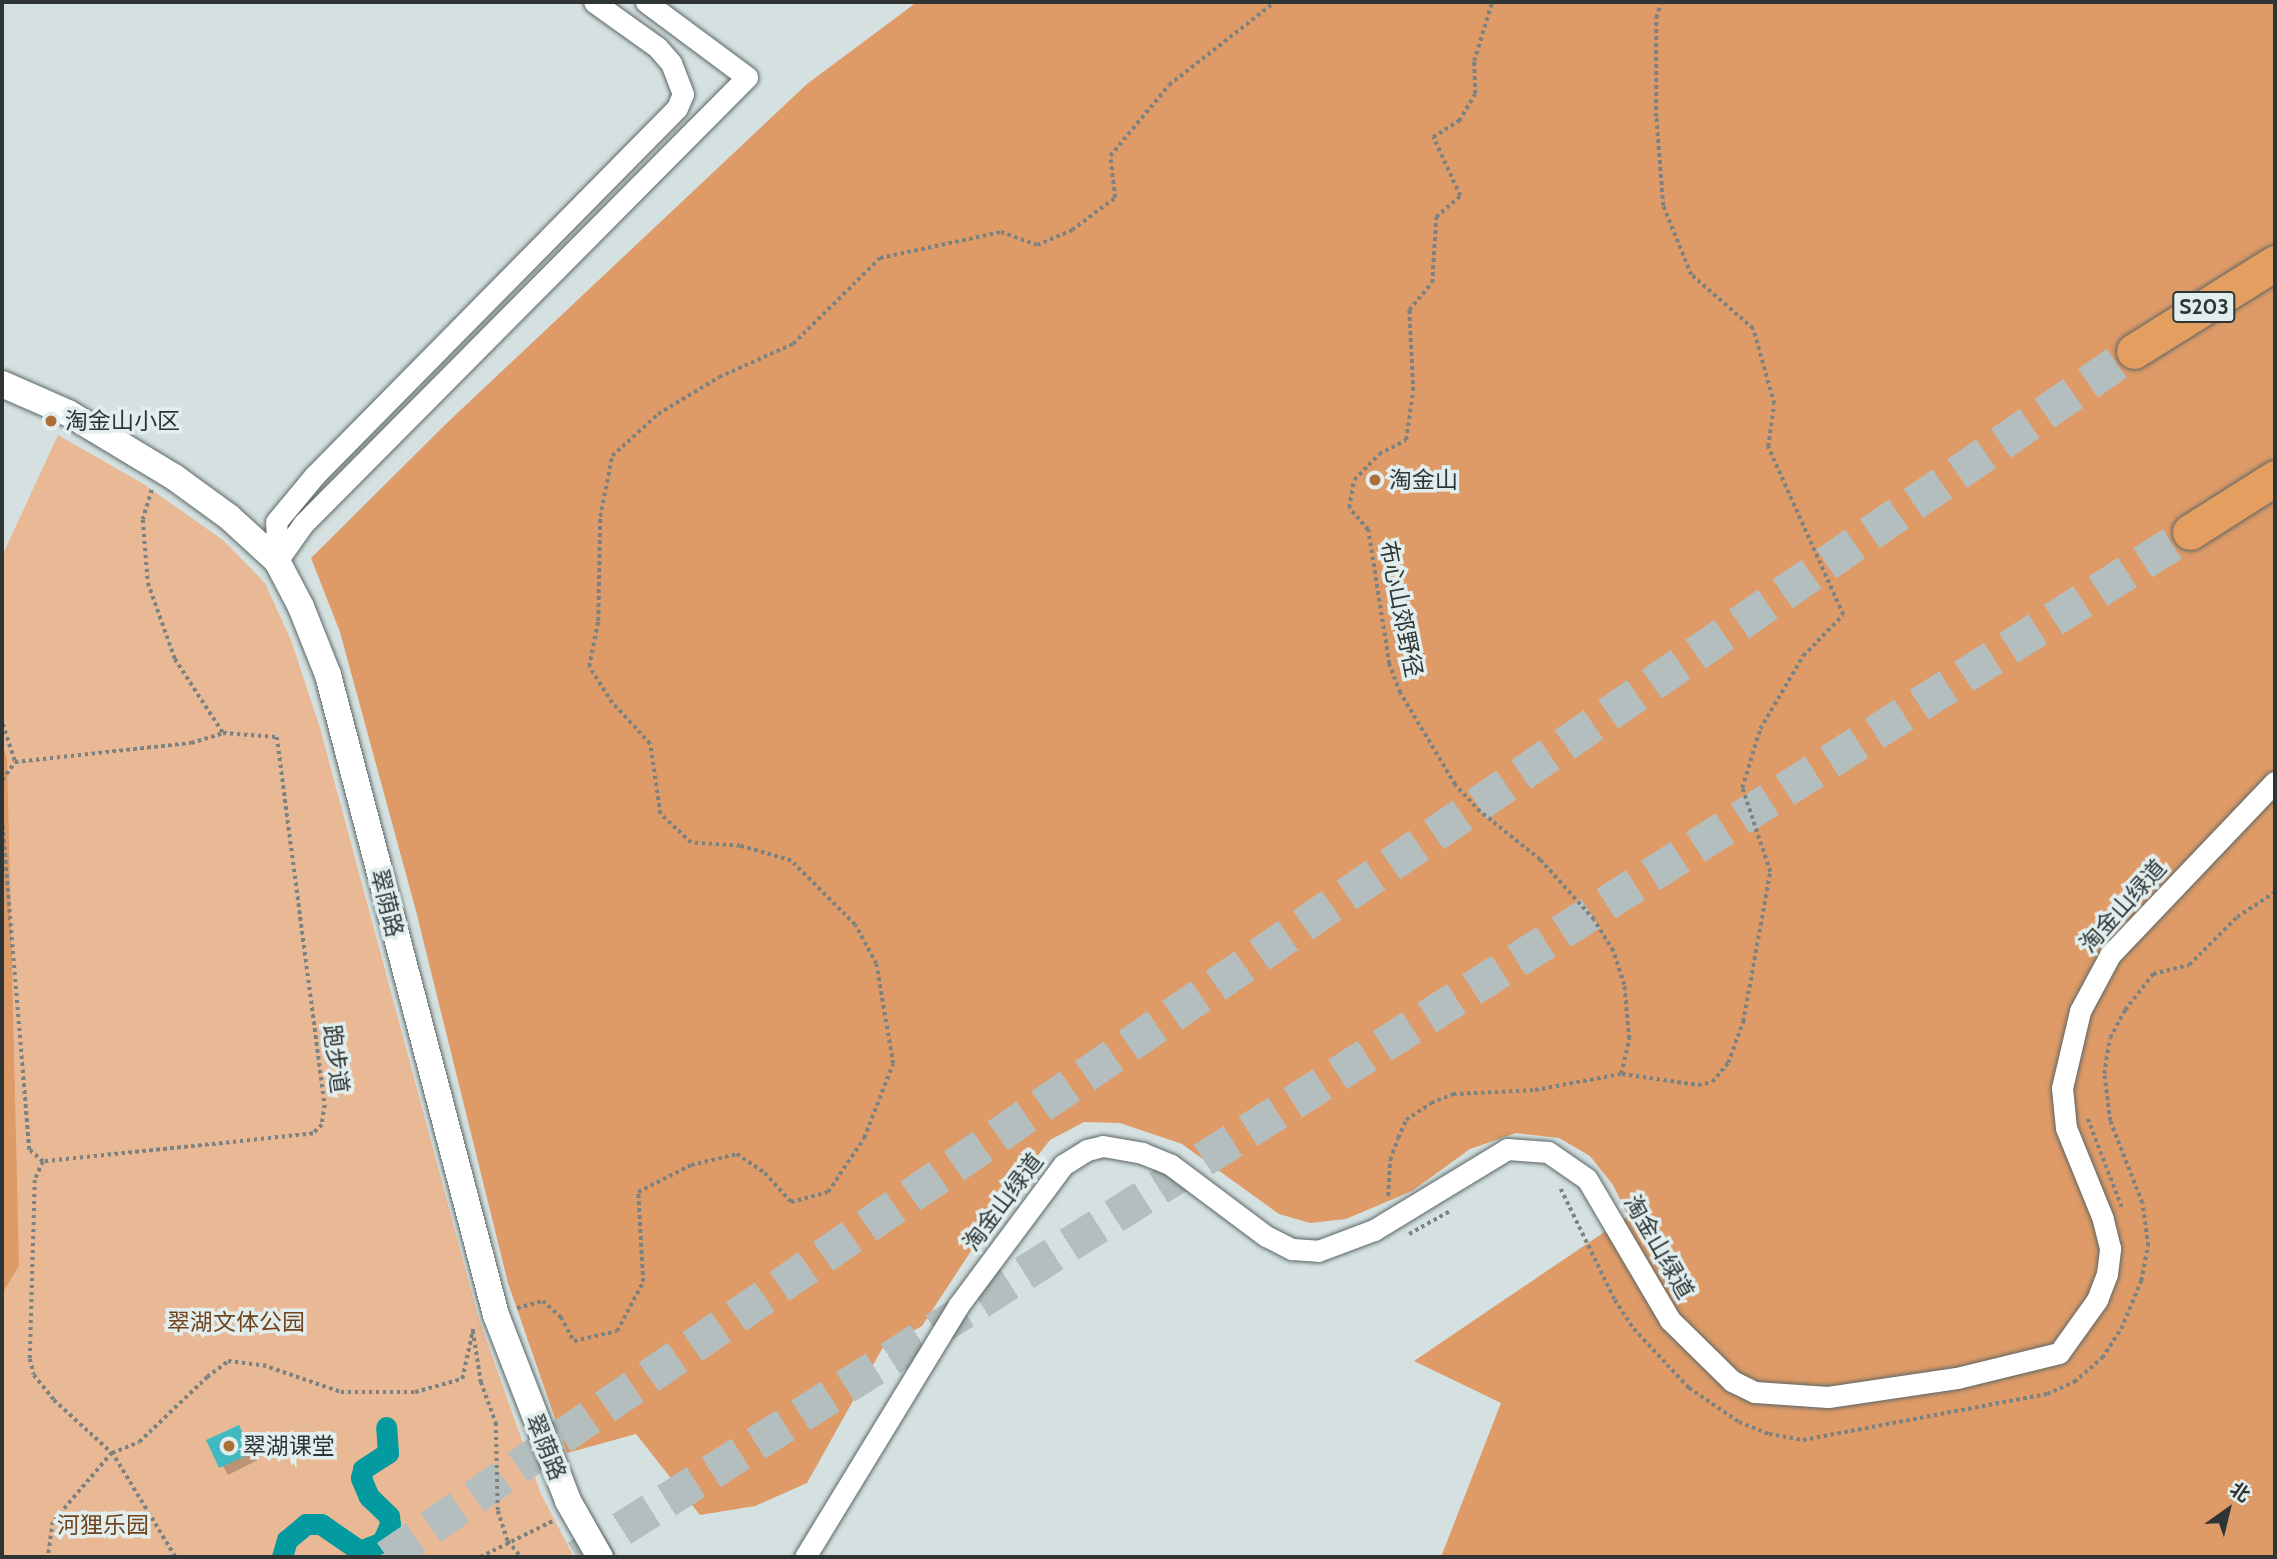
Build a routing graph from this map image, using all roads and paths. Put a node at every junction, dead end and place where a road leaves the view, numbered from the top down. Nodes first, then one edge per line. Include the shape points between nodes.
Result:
1 (594, 2) edge
2 (646, 2) edge
3 (1275, 2) edge
4 (1492, 2) edge
5 (1661, 2) edge
6 (2275, 263) edge
7 (2134, 351) tunnel mouth
8 (2, 383) edge
9 (2275, 478) edge
10 (152, 490) dead end
11 (2190, 532) tunnel mouth
12 (277, 561) junction
13 (2, 726) edge
14 (223, 733) junction
15 (15, 762) junction
16 (2, 780) edge
17 (2275, 782) edge
18 (2, 821) edge
19 (2275, 892) edge
20 (1621, 1074) junction
21 (2086, 1114) dead end
22 (43, 1163) junction
23 (1557, 1185) dead end
24 (1457, 1206) dead end
25 (1390, 1209) dead end
26 (2124, 1215) dead end
27 (1404, 1234) dead end
28 (509, 1311) dead end
29 (476, 1321) dead end
30 (473, 1329) junction
31 (112, 1453) junction
32 (558, 1518) dead end
33 (508, 1541) junction
34 (48, 1557) edge
35 (175, 1557) edge
36 (480, 1557) edge
37 (520, 1557) edge
38 (600, 1557) edge
39 (805, 1557) edge

1 - 12 street via 657,47 671,63 683,94 677,108 316,475 276,522
2 - 12 street via 747,77 303,524
3 - 28 path via 1169,85 1110,156 1115,198 1073,230 1037,245 1001,232 880,258 793,344 719,377 658,414 612,456 600,517 598,621 589,667 612,703 650,744 660,814 691,842 740,846 791,861 855,925 876,964 894,1064 864,1138 828,1192 791,1202 765,1173 737,1154 691,1165 638,1192 643,1282 617,1331 574,1341 561,1317 543,1301
4 - 20 path, 布心山郊野径 via 1474,61 1475,94 1459,121 1433,137 1461,196 1436,217 1432,282 1409,310 1413,391 1406,440 1379,454 1353,480 1349,508 1368,530 1389,664 1421,733 1455,785 1480,812 1540,860 1594,920 1613,951 1628,1018
5 - 20 path via 1656,18 1656,105 1663,206 1691,275 1753,329 1774,404 1768,447 1843,615 1802,656 1760,729 1742,788 1770,872 1744,1022 1728,1063 1712,1082 1698,1085
6 - 7 highway, S203
8 - 12 street, 翠荫路 via 68,413 173,477 229,517
9 - 11 highway
10 - 14 path via 143,520 148,583 175,659
12 - 38 street, 翠荫路 via 328,675 499,1325 568,1501
13 - 15 path
14 - 15 path, 跑步道 via 191,743
14 - 22 path, 跑步道 via 277,737 325,1105 322,1125 313,1134
15 - 16 path
17 - 39 street, 淘金山绿道 via 2110,954 2081,1010 2062,1088 2066,1128 2110,1248 2097,1300 2059,1353 1957,1378 1828,1396 1755,1392 1732,1381 1670,1320 1587,1179 1548,1152 1507,1149 1374,1230 1318,1251 1292,1248 1266,1236 1171,1165 1142,1153 1103,1146 1063,1165 958,1306
18 - 22 path via 29,1150
19 - 23 path via 2237,918 2189,965 2152,974 2124,1010 2110,1038 2104,1074 2110,1121 2142,1203 2148,1245 2136,1293 2102,1358 2074,1382 2047,1394 1802,1440 1739,1422 1689,1388 1634,1329
20 - 25 path via 1535,1090 1453,1094 1430,1104 1406,1120 1398,1138 1386,1184
21 - 26 path
22 - 31 path via 35,1180 34,1315 28,1341 32,1367 54,1400
24 - 27 path via 1413,1234
29 - 30 path
30 - 31 path via 462,1379 415,1392 341,1392 263,1365 228,1361 139,1442
30 - 33 path via 481,1382 496,1423 498,1511
31 - 34 path via 53,1522
31 - 35 path
32 - 33 path
33 - 36 path
33 - 37 path

